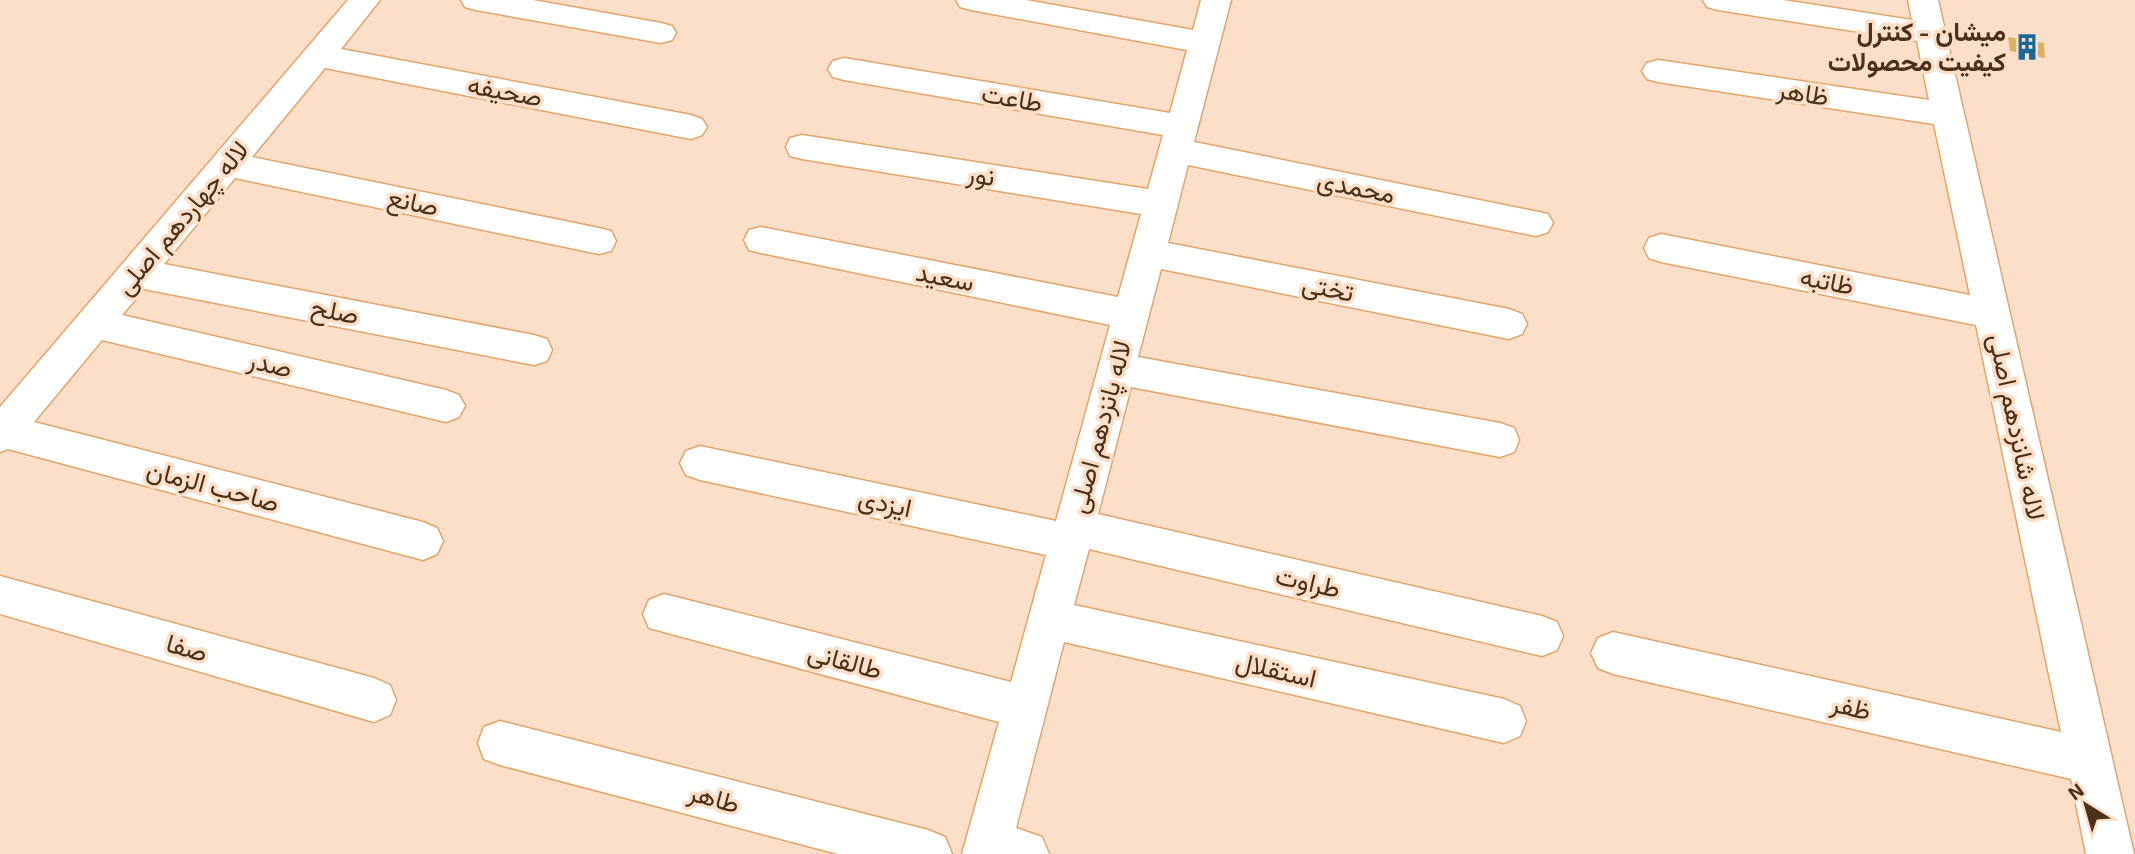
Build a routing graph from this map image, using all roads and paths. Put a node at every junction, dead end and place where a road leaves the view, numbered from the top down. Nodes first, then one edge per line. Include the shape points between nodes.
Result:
1 (365, 0) edge
2 (476, 0) edge
3 (971, 0) edge
4 (1216, 0) edge
5 (1718, 0) edge
6 (1927, 16) edge
7 (661, 33) dead end
8 (1204, 43) junction
9 (318, 56) junction
10 (844, 69) dead end
11 (1658, 71) dead end
12 (1949, 115) junction
13 (691, 127) dead end
14 (1178, 139) junction
15 (802, 146) dead end
16 (227, 164) junction
17 (1159, 204) junction
18 (1536, 223) dead end
19 (761, 240) dead end
20 (599, 241) dead end
21 (1661, 248) dead end
22 (1146, 252) junction
23 (136, 273) junction
24 (1130, 314) junction
25 (1992, 314) junction
26 (94, 323) junction
27 (1509, 324) dead end
28 (534, 350) dead end
29 (1115, 368) junction
30 (446, 406) dead end
31 (2, 433) edge
32 (1500, 440) dead end
33 (700, 463) dead end
34 (1071, 534) junction
35 (423, 541) dead end
36 (0, 595) edge
37 (664, 614) dead end
38 (1049, 618) junction
39 (1542, 636) dead end
40 (1613, 653) dead end
41 (374, 700) dead end
42 (1025, 707) junction
43 (1504, 721) dead end
44 (500, 743) dead end
45 (2090, 761) junction
46 (1000, 851) edge
47 (928, 854) edge
48 (2110, 854) edge

1 - 9 street, لاله چهاردهم اصلی
2 - 7 street
3 - 8 street
4 - 8 street, لاله پانزدهم اصلی
5 - 6 street
6 - 12 street, لاله شانزدهم اصلی
8 - 14 street, لاله پانزدهم اصلی
9 - 13 street, صحیفه
9 - 16 street, لاله چهاردهم اصلی
10 - 14 street, طاعت
11 - 12 street, ظاهر
12 - 25 street, لاله شانزدهم اصلی
14 - 17 street, لاله پانزدهم اصلی
14 - 18 street, محمدی
15 - 17 street, نور
16 - 20 street, صانع
16 - 23 street, لاله چهاردهم اصلی
17 - 22 street, لاله پانزدهم اصلی
19 - 24 street, سعید
21 - 25 street, ظاتبه
22 - 24 street, لاله پانزدهم اصلی
22 - 27 street, تختی
23 - 26 street, لاله چهاردهم اصلی
23 - 28 street, صلح
24 - 29 street, لاله پانزدهم اصلی
25 - 45 street, لاله شانزدهم اصلی
26 - 30 street, صدر
26 - 31 street, لاله چهاردهم اصلی
29 - 32 street
29 - 34 street, لاله پانزدهم اصلی
31 - 35 street, صاحب الزمان
33 - 34 street, ایزدی
34 - 38 street, لاله پانزدهم اصلی
34 - 39 street, طراوت
36 - 41 street, صفا
37 - 42 street, طالقانی
38 - 42 street, لاله پانزدهم اصلی
38 - 43 street, استقلال
40 - 45 street, ظفر
42 - 46 street, لاله پانزدهم اصلی
44 - 47 street, طاهر
45 - 48 street, لاله شانزدهم اصلی

